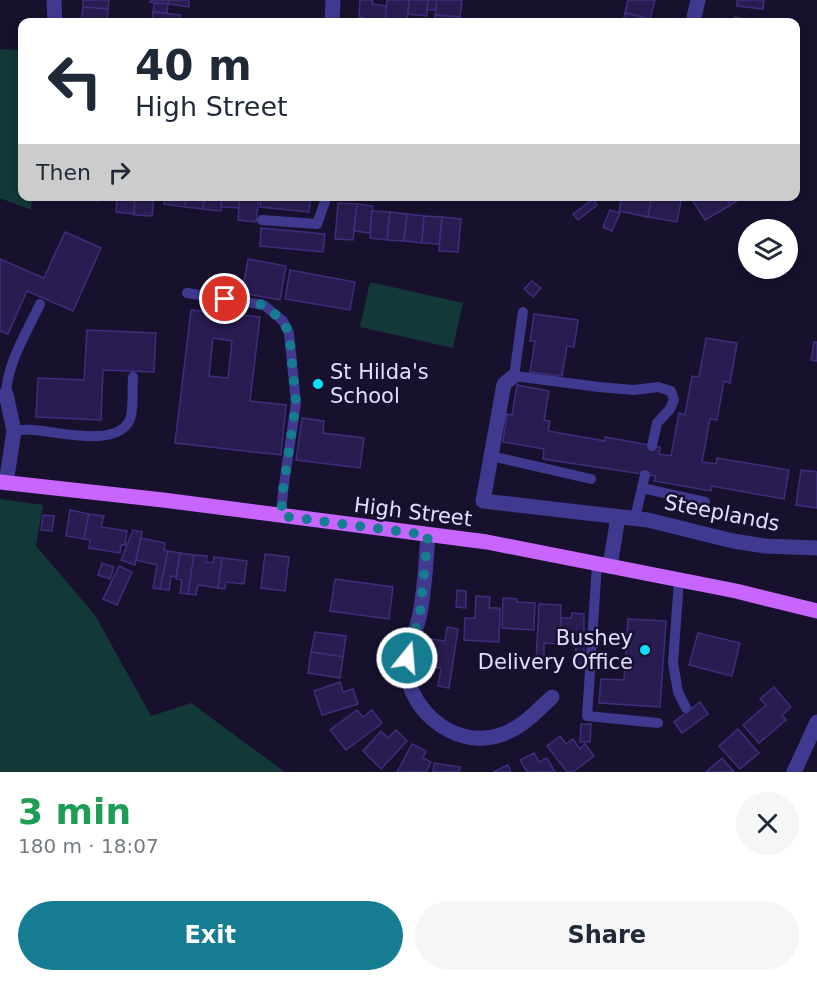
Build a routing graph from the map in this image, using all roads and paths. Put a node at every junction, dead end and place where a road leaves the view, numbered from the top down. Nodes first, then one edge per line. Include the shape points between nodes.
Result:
1 (54, 0) edge
2 (333, 0) edge
3 (698, 0) edge
4 (55, 18) edge
5 (332, 18) edge
6 (694, 18) edge
7 (325, 201) edge
8 (262, 220) dead end
9 (187, 293) dead end
10 (40, 304) dead end
11 (523, 312) dead end
12 (514, 376) junction
13 (133, 377) dead end
14 (3, 396) edge
15 (14, 431) junction
16 (652, 446) dead end
17 (491, 456) junction
18 (645, 475) dead end
19 (591, 479) dead end
20 (3, 482) edge
21 (642, 488) junction
22 (705, 502) dead end
23 (281, 516) junction
24 (618, 517) junction
25 (635, 518) junction
26 (428, 535) junction
27 (817, 548) edge
28 (603, 565) junction
29 (679, 580) junction
30 (817, 611) edge
31 (552, 697) dead end
32 (686, 708) dead end
33 (658, 723) dead end
34 (817, 723) edge
35 (794, 772) edge

1 - 4 street
2 - 5 street
3 - 6 street
7 - 8 lane via 317,224
9 - 23 lane via 264,305 283,321 289,333 296,403
10 - 14 lane
11 - 12 lane
12 - 16 lane via 670,391 674,400 657,423
12 - 17 street, Steeplands via 504,384
13 - 15 lane via 130,418 124,428 112,434
14 - 15 street
15 - 20 street
17 - 19 lane
17 - 24 street, Steeplands via 483,501
18 - 21 lane
20 - 23 main road, High Street
21 - 22 lane
21 - 25 lane
23 - 26 main road, High Street
24 - 25 street, Steeplands
24 - 28 street
25 - 27 street, Steeplands via 754,544
26 - 28 main road, High Street via 487,542
26 - 31 street via 420,614 407,658 410,684 425,711 451,732 468,738 486,738 515,729
28 - 29 main road, High Street
28 - 33 lane via 587,716
29 - 30 main road, High Street
29 - 32 lane via 673,663 678,692
34 - 35 street

